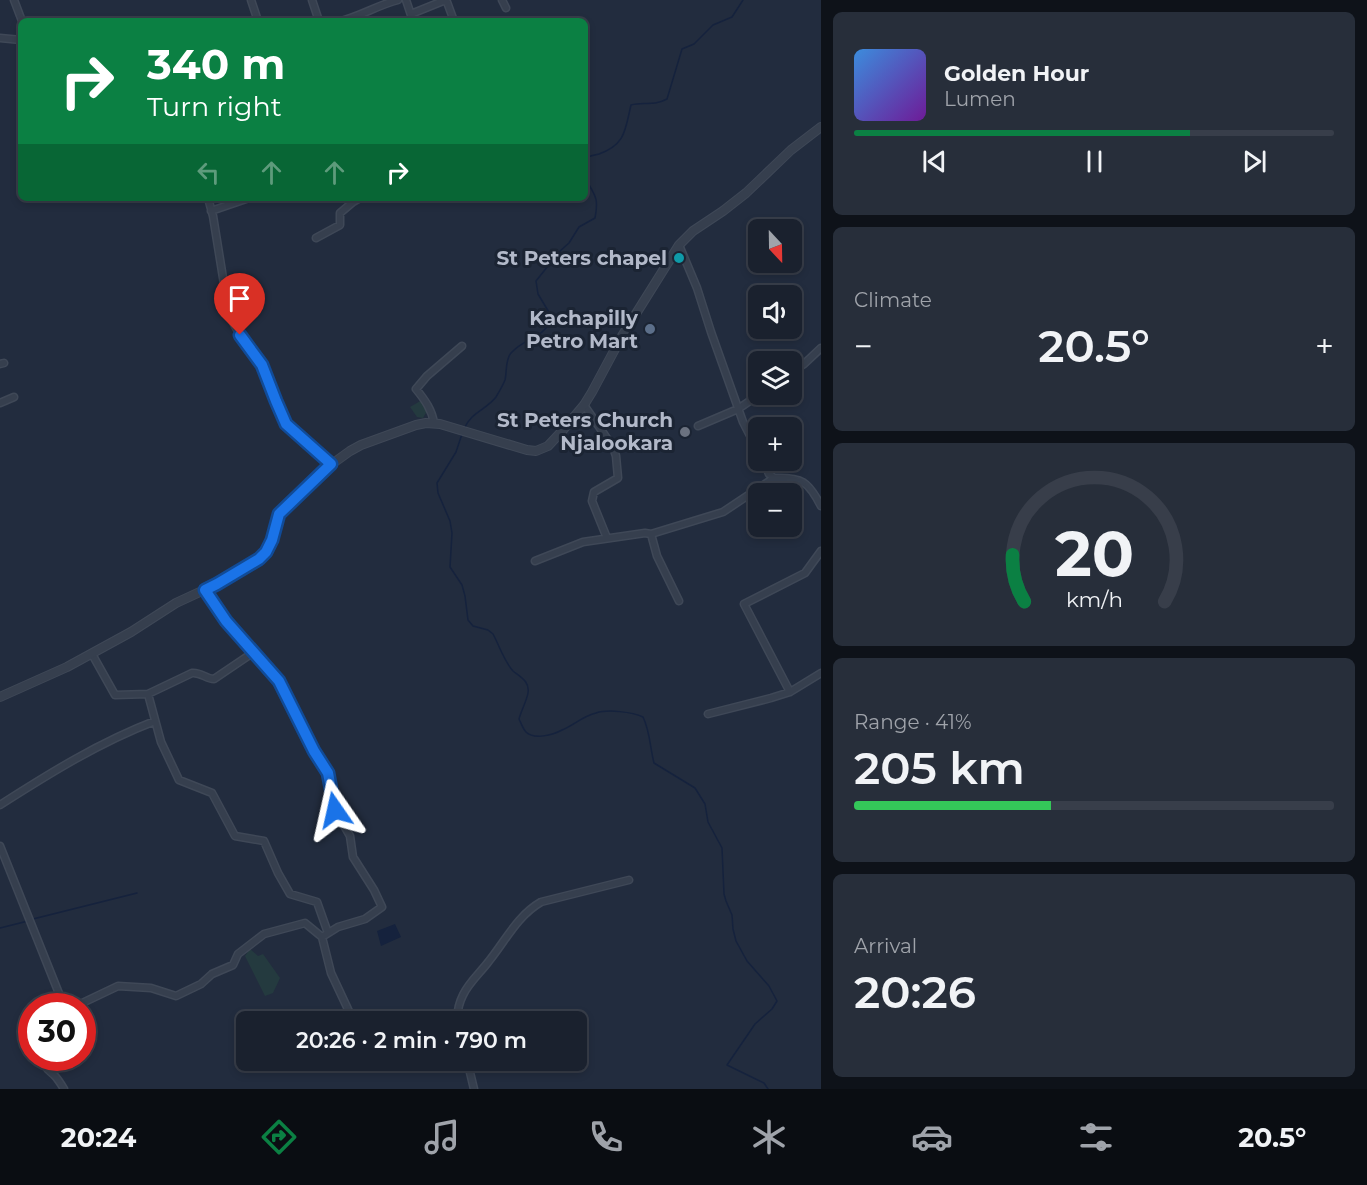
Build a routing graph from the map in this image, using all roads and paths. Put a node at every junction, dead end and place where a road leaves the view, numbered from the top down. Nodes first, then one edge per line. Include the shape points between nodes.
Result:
1 (14, 0) edge
2 (251, 0) edge
3 (312, 0) edge
4 (398, 0) edge
5 (406, 0) edge
6 (502, 0) edge
7 (506, 8) dead end
8 (21, 18) edge
9 (257, 18) edge
10 (318, 18) edge
11 (351, 18) edge
12 (412, 18) edge
13 (453, 18) edge
14 (0, 38) edge
15 (18, 40) edge
16 (821, 127) edge
17 (209, 201) edge
18 (240, 201) edge
19 (355, 201) edge
20 (211, 211) junction
21 (316, 238) dead end
22 (679, 245) junction
23 (462, 346) dead end
24 (821, 348) edge
25 (802, 365) edge
26 (14, 397) dead end
27 (748, 402) edge
28 (0, 403) edge
29 (584, 405) junction
30 (738, 409) junction
31 (434, 423) junction
32 (698, 426) dead end
33 (748, 432) edge
34 (331, 464) junction
35 (768, 471) edge
36 (774, 478) junction
37 (821, 506) edge
38 (651, 534) junction
39 (607, 538) junction
40 (821, 551) edge
41 (535, 561) dead end
42 (205, 590) junction
43 (679, 602) dead end
44 (254, 652) junction
45 (92, 654) junction
46 (821, 673) edge
47 (790, 692) junction
48 (148, 694) junction
49 (0, 697) edge
50 (708, 714) dead end
51 (155, 721) junction
52 (0, 805) edge
53 (0, 846) edge
54 (629, 880) dead end
55 (328, 933) junction
56 (322, 937) junction
57 (59, 993) edge
58 (96, 996) edge
59 (349, 1011) edge
60 (457, 1011) edge
61 (47, 1071) edge
62 (470, 1071) edge
63 (64, 1089) edge
64 (474, 1089) edge

1 - 8 street
2 - 9 street
3 - 10 street
4 - 11 street
5 - 12 street
6 - 7 street
12 - 13 street via 447,2
14 - 15 street
16 - 22 street
17 - 20 street
18 - 20 street
19 - 21 street via 340,213 340,225
20 - 34 street via 229,315 262,365 286,424
22 - 29 street
22 - 30 street
23 - 31 street via 416,389
24 - 25 street
26 - 28 street
27 - 30 street
29 - 31 street via 548,446 536,451
29 - 39 street via 616,456 618,478 594,492 592,501
30 - 32 street
30 - 33 street
31 - 34 street via 383,436
34 - 42 street via 279,514 266,552
35 - 36 street
36 - 37 street via 801,480
36 - 38 street via 723,512
38 - 39 street
38 - 43 street
39 - 41 street via 583,542
40 - 47 street via 805,573 744,603
42 - 44 street
42 - 45 street
44 - 48 street via 214,679 192,673
44 - 55 street via 279,681 328,773 335,810 350,836 353,857 382,907 365,919
45 - 48 street via 115,695
45 - 49 street
46 - 47 street
47 - 50 street
48 - 51 street
51 - 52 street via 124,733
51 - 55 street via 179,780 212,793 235,836 264,842 290,894 317,902
53 - 57 street
54 - 60 street via 541,902 529,909 466,990
55 - 56 street
56 - 58 street via 305,923 264,934 238,954 233,965 176,996 152,988 118,986
56 - 59 street via 331,973
61 - 63 street via 54,1074
62 - 64 street

